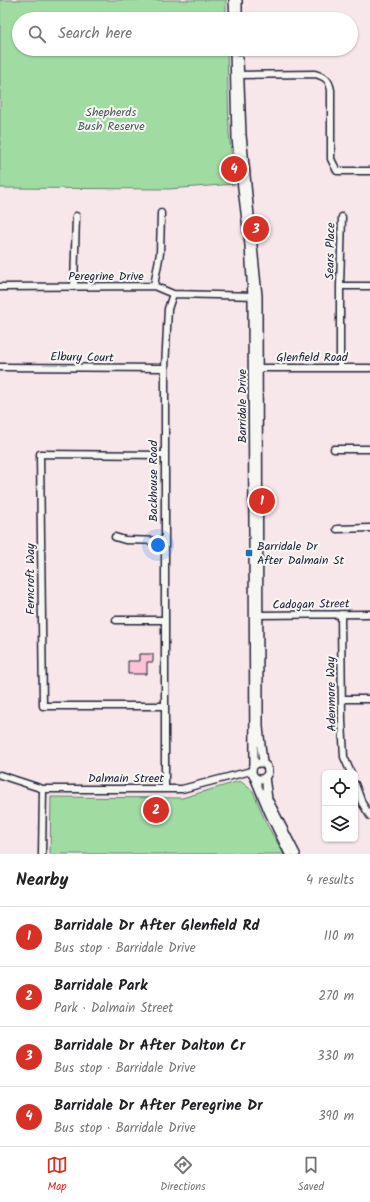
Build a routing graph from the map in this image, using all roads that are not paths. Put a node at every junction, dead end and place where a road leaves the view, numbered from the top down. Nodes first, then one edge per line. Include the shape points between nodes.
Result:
1 (233, 0) edge
2 (238, 0) edge
3 (234, 12) edge
4 (238, 12) edge
5 (235, 56) edge
6 (238, 56) edge
7 (236, 75) junction
8 (370, 171) edge
9 (161, 213) dead end
10 (76, 216) dead end
11 (342, 217) dead end
12 (154, 286) junction
13 (340, 286) junction
14 (370, 286) edge
15 (0, 287) edge
16 (74, 287) junction
17 (173, 294) junction
18 (255, 296) junction
19 (0, 367) edge
20 (165, 368) junction
21 (256, 368) junction
22 (340, 368) junction
23 (370, 368) edge
24 (334, 449) dead end
25 (370, 449) edge
26 (164, 455) junction
27 (370, 528) edge
28 (337, 529) dead end
29 (115, 537) dead end
30 (164, 541) junction
31 (341, 614) junction
32 (370, 614) edge
33 (256, 615) junction
34 (116, 620) dead end
35 (164, 620) junction
36 (342, 699) junction
37 (370, 699) edge
38 (164, 706) junction
39 (263, 763) junction
40 (350, 770) edge
41 (253, 771) junction
42 (0, 775) edge
43 (265, 777) junction
44 (43, 789) junction
45 (165, 789) junction
46 (358, 790) edge
47 (368, 809) edge
48 (370, 816) edge
49 (42, 854) edge
50 (289, 854) edge
51 (296, 854) edge

1 - 3 street
2 - 4 street
5 - 7 street, Barridale Drive
6 - 7 street, Barridale Drive
7 - 8 street via 315,74 327,78 331,90 331,159 337,171
7 - 18 street, Barridale Drive via 238,170
9 - 12 street via 160,253
10 - 16 street
11 - 13 street, Sears Place
12 - 16 street, Peregrine Drive
12 - 17 street, Peregrine Drive
13 - 14 street
13 - 22 street, Sears Place
15 - 16 street, Peregrine Drive
17 - 18 street, Peregrine Drive
17 - 20 street, Backhouse Road via 168,309
18 - 21 street, Barridale Drive
19 - 20 street, Elbury Court
20 - 26 street, Backhouse Road
21 - 22 street, Glenfield Road
21 - 33 street, Barridale Drive
22 - 23 street, Glenfield Road
24 - 25 street
26 - 30 street, Backhouse Road
26 - 38 street, Ferncroft Way via 40,454 43,706
27 - 28 street
29 - 30 street via 125,540
30 - 35 street, Backhouse Road
31 - 32 street, Cadogan Street
31 - 33 street, Cadogan Street
31 - 36 street, Adenmore Way
33 - 39 street, Barridale Drive via 259,727
33 - 41 street, Barridale Drive
34 - 35 street
35 - 38 street, Backhouse Road
36 - 37 street
36 - 40 street, Adenmore Way via 344,757
38 - 45 street, Backhouse Road
39 - 41 street via 258,762
39 - 43 street via 268,771
41 - 43 street via 260,779
41 - 45 street, Dalmain Street via 182,789
41 - 50 street, Barridale Drive via 269,813
42 - 44 street, Dalmain Street
43 - 51 street via 268,799
44 - 45 street, Dalmain Street
44 - 49 street
46 - 47 street
47 - 48 street

